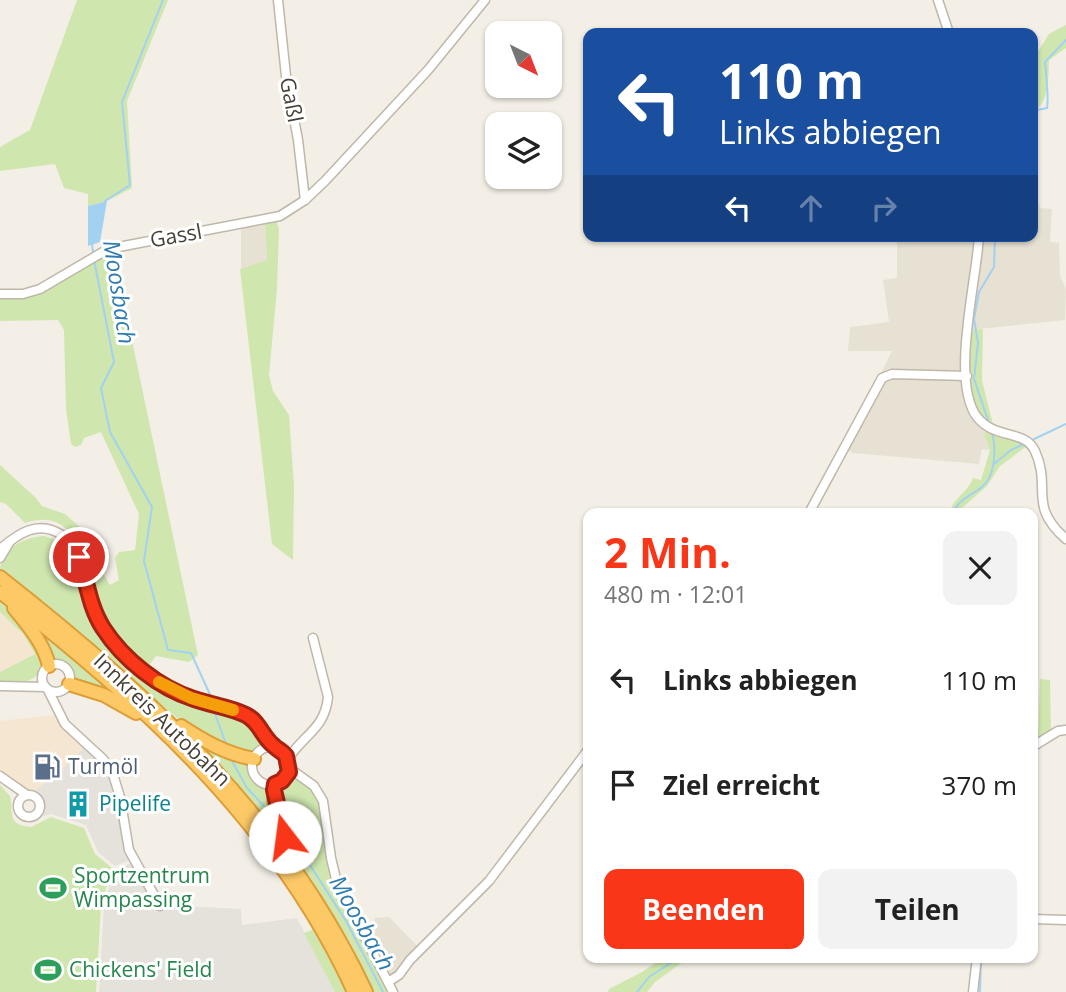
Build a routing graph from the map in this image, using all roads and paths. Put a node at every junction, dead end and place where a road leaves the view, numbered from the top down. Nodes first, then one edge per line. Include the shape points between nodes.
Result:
1 (278, 0) edge
2 (485, 0) edge
3 (938, 0) edge
4 (947, 28) edge
5 (306, 200) junction
6 (979, 242) edge
7 (0, 294) edge
8 (967, 376) junction
9 (812, 508) edge
10 (1066, 528) edge
11 (1055, 529) junction
12 (1066, 539) edge
13 (1, 554) edge
14 (0, 577) edge
15 (0, 592) edge
16 (313, 638) dead end
17 (49, 666) junction
18 (45, 685) junction
19 (0, 686) edge
20 (65, 688) junction
21 (58, 708) junction
22 (158, 719) junction
23 (1066, 730) edge
24 (264, 735) junction
25 (1038, 743) edge
26 (297, 746) junction
27 (278, 749) junction
28 (258, 754) junction
29 (583, 757) edge
30 (289, 764) junction
31 (0, 776) edge
32 (300, 777) junction
33 (280, 781) junction
34 (23, 797) dead end
35 (305, 883) junction
36 (160, 906) dead end
37 (1038, 919) edge
38 (1066, 920) edge
39 (976, 963) edge
40 (388, 982) junction
41 (354, 992) edge
42 (366, 992) edge
43 (393, 992) edge
44 (973, 992) edge

1 - 5 street, Gaßl
2 - 5 street via 428,70
3 - 4 street
5 - 7 street, Gassl via 280,216 108,249 40,289
6 - 8 street via 968,308
8 - 9 street via 892,374 882,378
8 - 11 street via 969,401 984,425 1028,442 1039,465 1043,509
10 - 11 street
11 - 12 street
13 - 24 street via 22,532 36,528 63,536 78,553 94,611 116,644 168,688 247,716
14 - 22 highway, Innkreis Autobahn via 73,636
15 - 17 highway via 36,636
15 - 22 highway, Innkreis Autobahn
16 - 26 street via 327,705 318,727
17 - 18 street via 43,673
17 - 20 street via 67,668 71,677
18 - 19 street
18 - 20 street
18 - 21 street
20 - 21 street
20 - 22 highway via 104,695
21 - 36 street via 65,724 112,771 129,850
22 - 28 highway via 240,757
22 - 35 highway, Innkreis Autobahn via 244,801
22 - 41 highway, Innkreis Autobahn via 279,863
23 - 25 street
24 - 27 street
24 - 28 street
26 - 27 street
26 - 30 street
27 - 28 street
27 - 30 street
28 - 33 street via 252,769 257,779 266,784
29 - 40 street via 489,881
30 - 32 street
30 - 33 street
31 - 34 street
32 - 33 street
32 - 40 street via 314,786 323,801 337,883
33 - 35 highway via 274,797 281,826
35 - 42 highway, Innkreis Autobahn
37 - 38 street
39 - 44 street
40 - 43 street

